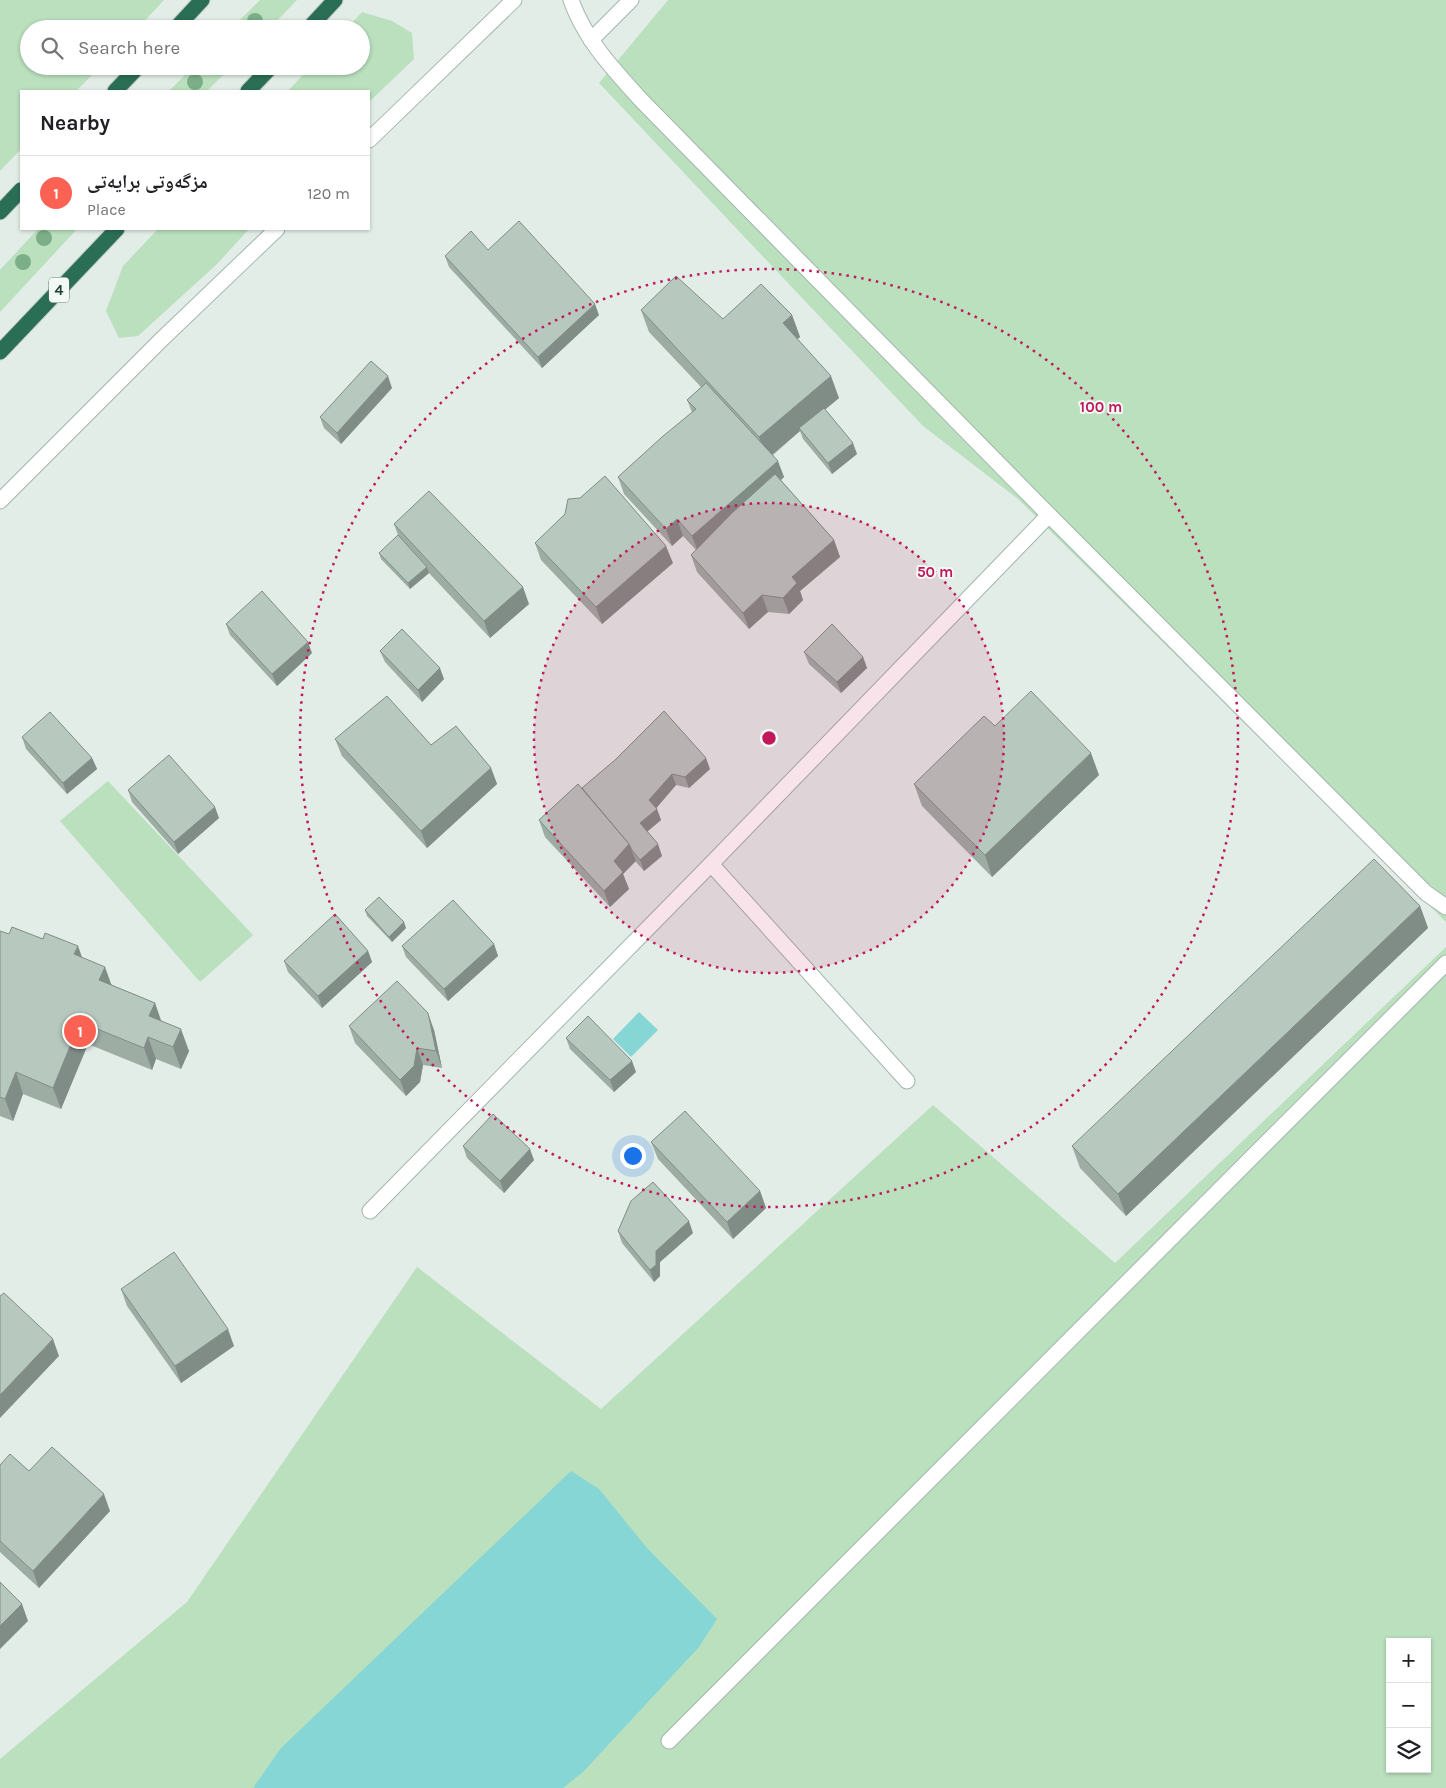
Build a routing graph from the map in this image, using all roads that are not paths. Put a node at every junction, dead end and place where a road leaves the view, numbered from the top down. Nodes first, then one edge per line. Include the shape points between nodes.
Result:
1 (202, 0) edge
2 (335, 0) edge
3 (514, 0) edge
4 (571, 0) edge
5 (631, 0) edge
6 (183, 20) edge
7 (316, 20) edge
8 (591, 40) junction
9 (130, 75) edge
10 (263, 75) edge
11 (116, 90) edge
12 (249, 90) edge
13 (370, 139) edge
14 (20, 191) edge
15 (0, 212) edge
16 (116, 230) edge
17 (276, 230) edge
18 (0, 352) edge
19 (0, 501) edge
20 (1049, 515) junction
21 (711, 864) junction
22 (1446, 908) edge
23 (1446, 963) edge
24 (907, 1081) dead end
25 (370, 1211) dead end
26 (669, 1741) dead end

1 - 6 highway
2 - 7 highway
3 - 13 street
4 - 8 street
5 - 8 street
8 - 20 street via 642,102
9 - 11 highway
10 - 12 highway
14 - 15 highway
16 - 18 highway, 4
17 - 19 street
20 - 21 street
20 - 22 street via 1426,893
21 - 24 street
21 - 25 street
23 - 26 street

